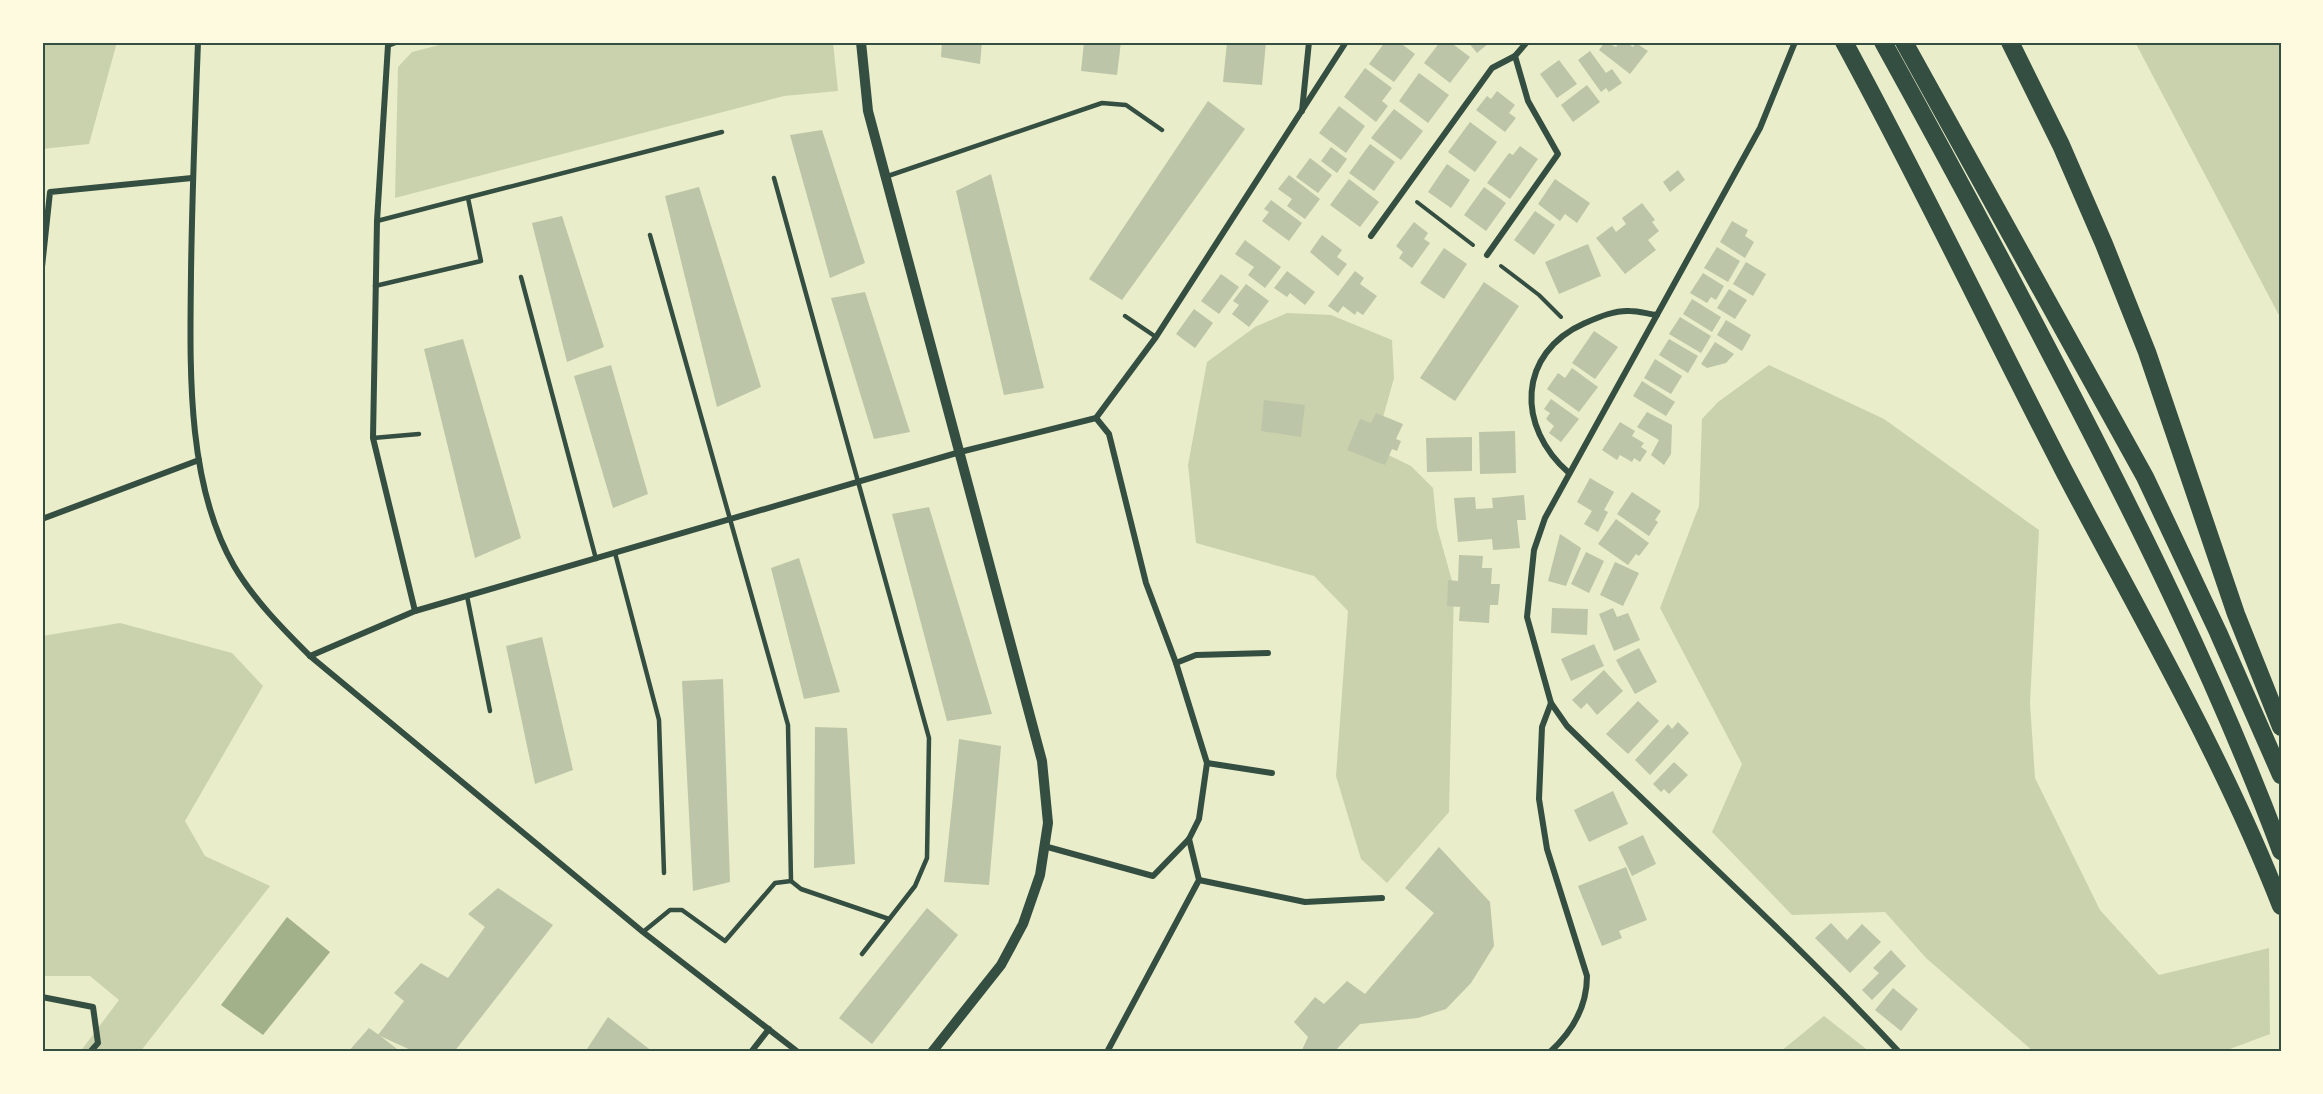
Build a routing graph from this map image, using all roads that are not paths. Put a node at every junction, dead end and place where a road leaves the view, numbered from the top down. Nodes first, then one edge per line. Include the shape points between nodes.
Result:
1 (198, 42) edge
2 (396, 42) edge
3 (861, 42) edge
4 (1309, 42) edge
5 (1346, 42) edge
6 (1527, 42) edge
7 (1796, 42) edge
8 (1883, 42) edge
9 (1904, 42) edge
10 (2010, 42) edge
11 (1847, 48) edge
12 (1515, 56) junction
13 (1301, 115) junction
14 (1162, 129) dead end
15 (722, 132) dead end
16 (885, 177) junction
17 (192, 178) junction
18 (774, 178) dead end
19 (468, 198) junction
20 (377, 221) junction
21 (650, 235) dead end
22 (1371, 237) dead end
23 (1487, 255) dead end
24 (42, 267) edge
25 (521, 277) dead end
26 (375, 286) junction
27 (1657, 315) junction
28 (1125, 316) dead end
29 (1156, 337) junction
30 (1096, 417) junction
31 (419, 434) dead end
32 (373, 438) junction
33 (960, 452) junction
34 (200, 460) junction
35 (1569, 473) junction
36 (856, 483) junction
37 (42, 519) edge
38 (729, 520) junction
39 (615, 553) junction
40 (596, 559) junction
41 (467, 596) junction
42 (415, 611) junction
43 (1268, 653) dead end
44 (310, 656) junction
45 (1176, 663) junction
46 (1551, 704) junction
47 (490, 711) dead end
48 (2281, 727) edge
49 (1207, 763) junction
50 (1272, 773) dead end
51 (2281, 775) edge
52 (1189, 839) junction
53 (1044, 846) junction
54 (2281, 851) edge
55 (664, 873) dead end
56 (1199, 880) junction
57 (790, 881) junction
58 (1382, 898) dead end
59 (2281, 906) edge
60 (889, 919) junction
61 (643, 932) junction
62 (862, 954) dead end
63 (42, 998) edge
64 (769, 1029) junction
65 (90, 1052) edge
66 (751, 1052) edge
67 (798, 1052) edge
68 (932, 1052) edge
69 (1107, 1052) edge
70 (1550, 1052) edge
71 (1899, 1052) edge

1 - 17 street
2 - 20 street via 388,45
3 - 16 street via 868,111
4 - 13 street
5 - 13 street
6 - 12 street
7 - 27 street via 1760,128
8 - 54 highway via 2109,465 2192,638
9 - 51 highway via 2145,477
10 - 48 highway via 2066,155 2113,266 2147,352 2236,614
11 - 59 highway via 1916,174 2006,359 2197,721
12 - 22 street via 1492,68
12 - 23 street via 1528,101 1558,154
13 - 29 street
14 - 16 lane via 1126,105 1102,103
15 - 19 lane
16 - 33 street
17 - 24 street via 51,192
17 - 34 street via 190,361
18 - 36 lane
19 - 20 lane
19 - 26 lane via 481,261
20 - 26 street
21 - 38 lane
25 - 40 lane
26 - 32 street
27 - 35 street
27 - 35 street via 1628,311 1601,316 1572,328 1540,363 1530,404 1534,425 1550,457
28 - 29 lane
29 - 30 street
30 - 33 street
30 - 45 street via 1109,434 1146,583
31 - 32 lane
32 - 42 street
33 - 36 street
33 - 53 street via 1042,761 1048,823
34 - 37 street
34 - 44 street via 211,509 234,566 274,620
35 - 46 street via 1545,518 1534,550 1529,583 1527,617
36 - 38 street
36 - 60 lane via 929,738 927,858 915,886
38 - 39 street
38 - 57 lane via 788,725
39 - 40 street
39 - 55 lane via 659,720
40 - 41 street
41 - 42 street
41 - 47 lane
42 - 44 street
43 - 45 street via 1196,655
44 - 61 street
45 - 49 street
46 - 70 street via 1542,727 1539,799 1547,849 1587,976 1587,992 1570,1033
46 - 71 street via 1574,734 1713,863
49 - 50 street
49 - 52 street via 1199,819
52 - 53 street via 1153,876
52 - 56 street
53 - 68 street via 1040,875 1023,924 1000,965
56 - 58 street via 1305,902
56 - 69 street
57 - 60 lane via 801,889
57 - 61 lane via 775,883 724,941 682,910 670,910
60 - 62 lane
61 - 64 street
63 - 65 street via 93,1007 98,1043
64 - 66 street
64 - 67 street

